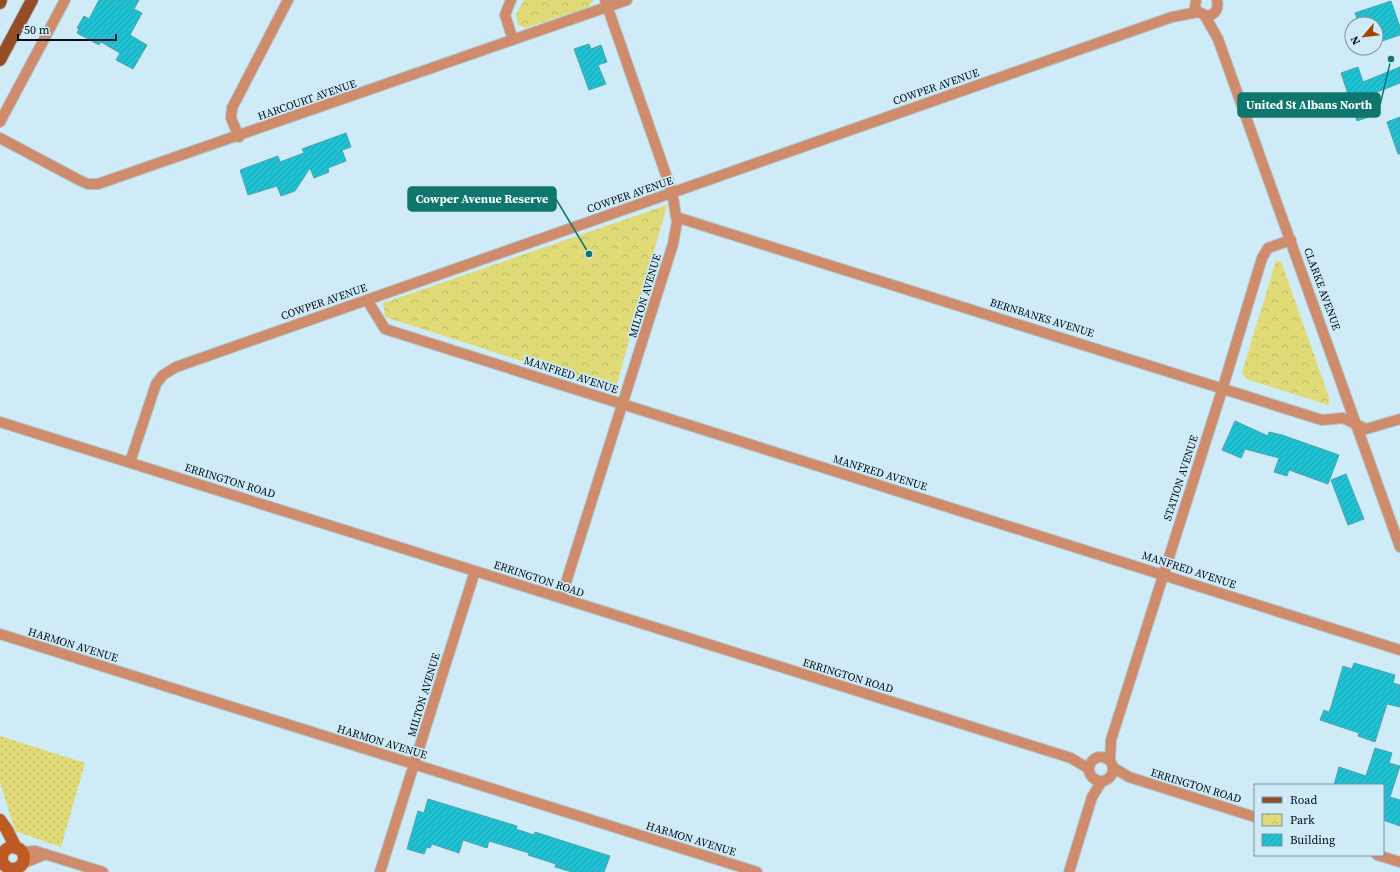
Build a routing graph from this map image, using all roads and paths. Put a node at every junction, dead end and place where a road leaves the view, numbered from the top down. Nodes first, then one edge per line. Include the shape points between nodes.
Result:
1 (32, 0) edge
2 (65, 0) edge
3 (288, 0) edge
4 (511, 0) edge
5 (627, 0) edge
6 (606, 4) edge
7 (1209, 6) edge
8 (513, 40) junction
9 (0, 60) edge
10 (0, 122) edge
11 (239, 137) junction
12 (0, 138) edge
13 (672, 192) junction
14 (676, 217) junction
15 (1291, 240) junction
16 (367, 300) junction
17 (1223, 387) junction
18 (623, 404) junction
19 (1400, 419) edge
20 (0, 422) edge
21 (1358, 426) junction
22 (130, 462) junction
23 (1400, 547) edge
24 (475, 571) junction
25 (1163, 575) junction
26 (561, 598) junction
27 (0, 634) edge
28 (1400, 650) edge
29 (414, 764) junction
30 (1101, 768) junction
31 (1254, 817) edge
32 (0, 820) edge
33 (0, 829) edge
34 (1380, 856) edge
35 (19, 858) edge
36 (1400, 862) edge
37 (10, 871) edge
38 (103, 872) edge
39 (380, 872) edge
40 (757, 872) edge
41 (1069, 872) edge

1 - 9 main road
2 - 10 street
3 - 11 street via 232,108 231,118
4 - 8 street via 505,15
5 - 6 street, HARCOURT AVENUE
6 - 8 street, HARCOURT AVENUE
6 - 13 street, MILTON AVENUE
7 - 13 street, COWPER AVENUE
7 - 15 street, CLARKE AVENUE via 1218,39
8 - 11 street, HARCOURT AVENUE
11 - 12 street, HARCOURT AVENUE via 98,184 79,180
13 - 14 street, MILTON AVENUE
13 - 16 street, COWPER AVENUE
14 - 17 street, BERNBANKS AVENUE
14 - 18 street, MILTON AVENUE via 673,244
15 - 17 street, STATION AVENUE via 1268,248 1262,258
15 - 21 street, CLARKE AVENUE
16 - 18 street, MANFRED AVENUE via 385,329
16 - 22 street, COWPER AVENUE via 176,367 163,375 156,384
17 - 21 street, BERNBANKS AVENUE via 1322,420 1348,420
17 - 25 street, STATION AVENUE
18 - 25 street, MANFRED AVENUE
18 - 26 street, MILTON AVENUE
19 - 21 street, BERNBANKS AVENUE via 1372,428
20 - 22 street, ERRINGTON ROAD
21 - 23 street, CLARKE AVENUE
22 - 24 street, ERRINGTON ROAD
24 - 26 street, ERRINGTON ROAD
24 - 29 street, MILTON AVENUE
25 - 28 street, MANFRED AVENUE
25 - 30 street, STATION AVENUE
26 - 30 street, ERRINGTON ROAD
27 - 29 street, HARMON AVENUE
29 - 39 street, MILTON AVENUE
29 - 40 street, HARMON AVENUE
30 - 31 street, ERRINGTON ROAD
30 - 41 street, STATION AVENUE
32 - 35 street
33 - 35 street
34 - 36 street
35 - 37 street via 16,869
35 - 37 street via 2,861
35 - 38 street via 35,851

